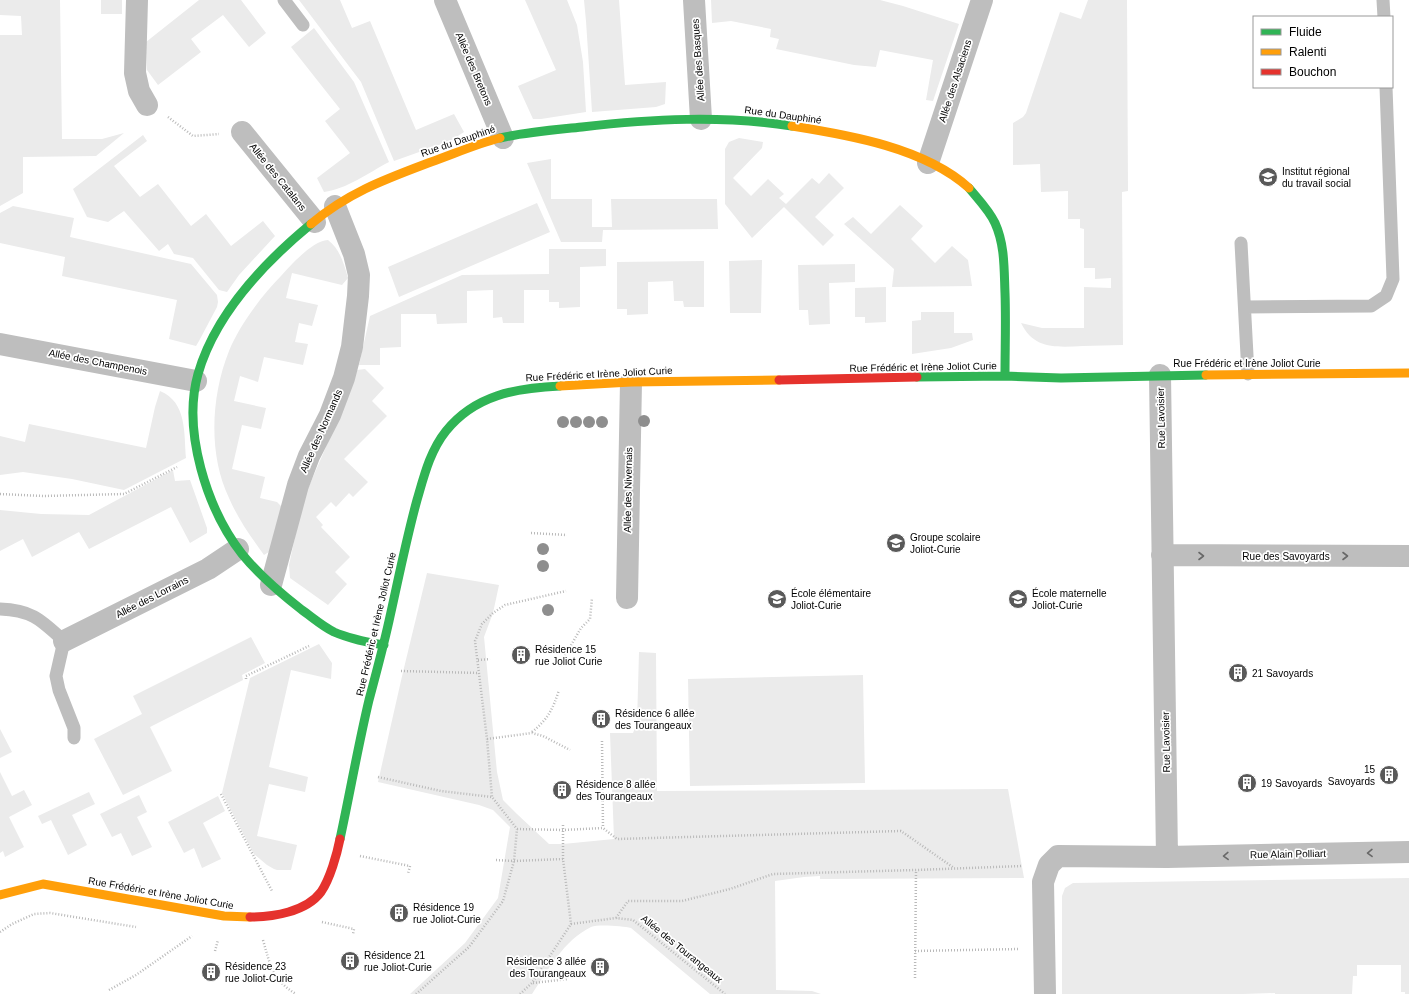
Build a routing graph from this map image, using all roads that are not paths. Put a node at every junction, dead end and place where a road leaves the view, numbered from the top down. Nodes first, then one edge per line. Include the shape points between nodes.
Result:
1 (138, 0) edge
2 (284, 0) edge
3 (445, 0) edge
4 (694, 0) edge
5 (982, 0) edge
6 (1383, 0) edge
7 (1384, 16) edge
8 (303, 25) dead end
9 (1386, 88) edge
10 (147, 105) road end
11 (701, 119) junction
12 (242, 132) road end
13 (503, 138) junction
14 (928, 162) junction
15 (335, 206) junction
16 (315, 222) junction
17 (1241, 242) dead end
18 (1245, 307) junction
19 (2, 346) edge
20 (1409, 373) edge
21 (1248, 374) junction
22 (1160, 375) junction
23 (1005, 376) junction
24 (196, 381) junction
25 (631, 382) junction
26 (238, 549) junction
27 (1162, 556) junction
28 (1409, 556) edge
29 (271, 585) junction
30 (627, 598) dead end
31 (0, 609) edge
32 (64, 641) junction
33 (384, 645) junction
34 (74, 738) dead end
35 (1409, 852) edge
36 (1167, 858) junction
37 (0, 895) edge
38 (1045, 994) edge

1 - 10 street via 135,73 138,91
2 - 8 lane
3 - 13 street, Allée des Bretons
4 - 11 street, Allée des Basques
5 - 14 street, Allée des Alsaciens
6 - 7 lane
9 - 18 lane via 1393,278 1386,296 1371,306
11 - 13 street, Rue du Dauphiné via 606,123
11 - 14 street, Rue du Dauphiné via 762,121 814,129 879,144
12 - 16 street, Allée des Catalans
13 - 15 street, Rue du Dauphiné via 391,176
14 - 23 street, Rue du Dauphiné via 946,171 972,191 991,215 998,230 1005,260
15 - 16 street, Rue du Dauphiné
15 - 29 street, Allée des Normands via 359,274 352,347 330,415 309,456 298,485
16 - 24 street, Rue du Dauphiné via 288,243 248,283 212,341
17 - 18 lane
18 - 21 lane
19 - 24 street, Allée des Champenois
20 - 21 street, Rue Frédéric et Irène Joliot Curie
21 - 22 street, Rue Frédéric et Irène Joliot Curie
22 - 23 street, Rue Frédéric et Irène Joliot Curie via 1061,378
22 - 27 street, Rue Lavoisier
23 - 25 street, Rue Frédéric et Irène Joliot Curie
24 - 26 street, Rue du Dauphiné via 194,414 198,455 210,496
25 - 30 street, Allée des Nivernais
25 - 33 street, Rue Frédéric et Irène Joliot Curie via 528,388 503,393 480,402 446,431 433,450 424,475
26 - 29 street, Rue du Dauphiné
26 - 32 street, Allée des Lorrains via 194,576
27 -> 28 street, Rue des Savoyards
27 - 36 street, Rue Lavoisier
29 - 33 street, Rue du Dauphiné via 318,622 358,640
31 - 32 lane via 27,613 41,620
32 - 34 lane via 56,676 74,728
33 - 37 street, Rue Frédéric et Irène Joliot Curie via 337,852 321,892 307,904 284,914 237,917 43,884
35 -> 36 street, Rue Alain Polliart
36 - 38 street via 1058,856 1049,865 1043,882

